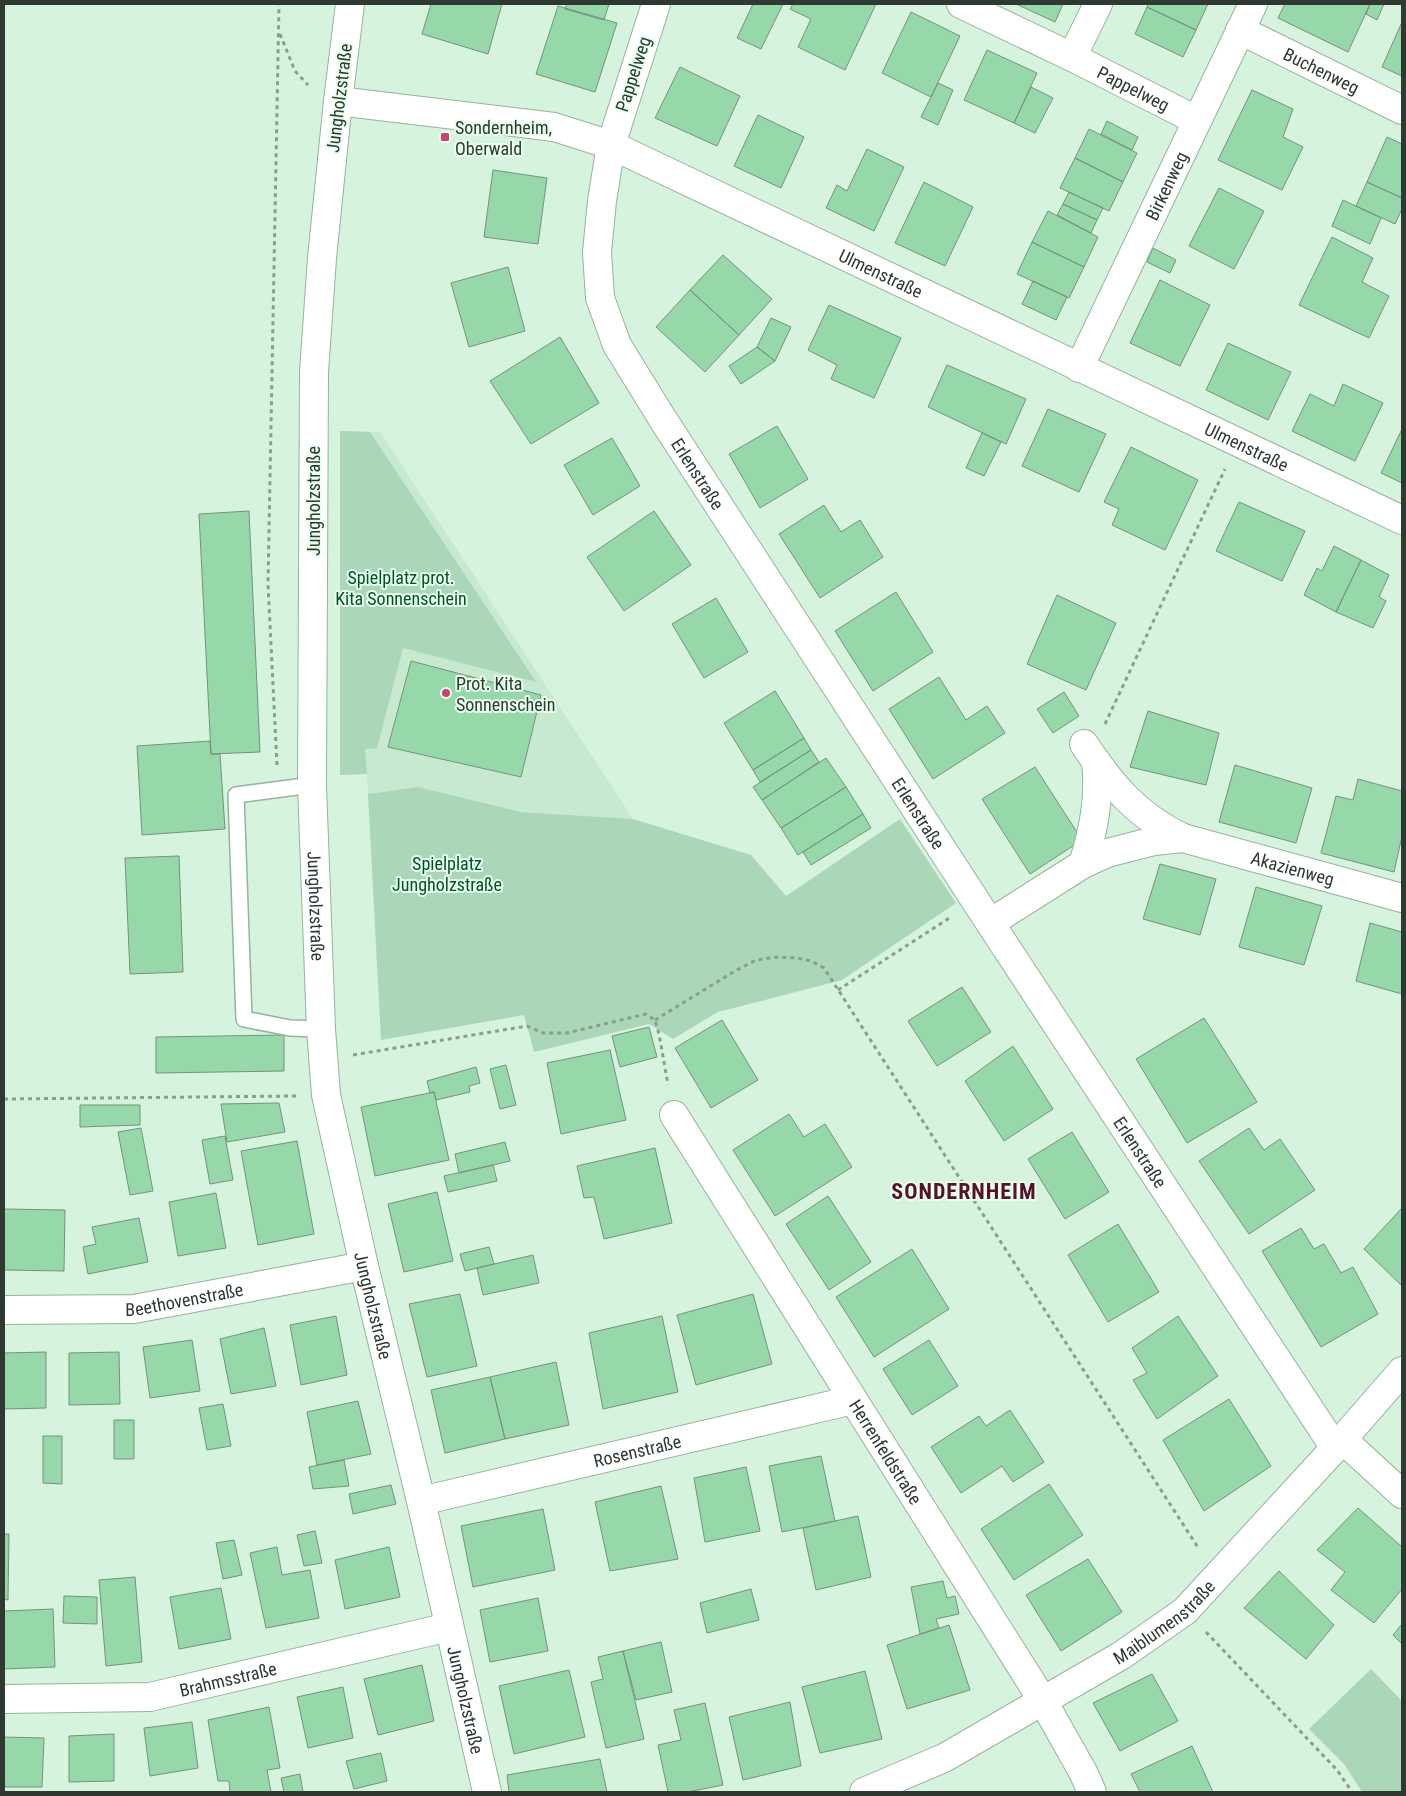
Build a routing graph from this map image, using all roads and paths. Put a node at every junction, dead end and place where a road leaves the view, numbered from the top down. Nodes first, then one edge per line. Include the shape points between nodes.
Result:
1 (279, 4) edge
2 (350, 4) edge
3 (656, 4) edge
4 (961, 4) edge
5 (1098, 4) edge
6 (1253, 4) edge
7 (1240, 30) junction
8 (278, 32) junction
9 (1072, 57) junction
10 (338, 101) junction
11 (1402, 110) edge
12 (1196, 120) junction
13 (611, 145) junction
14 (1079, 368) junction
15 (1238, 442) junction
16 (1402, 520) edge
17 (1090, 753) junction
18 (312, 785) junction
19 (278, 790) junction
20 (1183, 838) junction
21 (1083, 864) junction
22 (1402, 898) edge
23 (983, 913) junction
24 (838, 990) junction
25 (655, 1020) junction
26 (321, 1029) junction
27 (377, 1050) dead end
28 (326, 1095) junction
29 (4, 1099) edge
30 (674, 1114) joint
31 (364, 1266) junction
32 (4, 1310) edge
33 (1402, 1371) edge
34 (853, 1400) junction
35 (1339, 1444) junction
36 (1402, 1494) edge
37 (421, 1501) junction
38 (1217, 1577) junction
39 (1185, 1611) junction
40 (449, 1627) junction
41 (4, 1699) edge
42 (1043, 1701) junction
43 (487, 1792) edge
44 (864, 1792) edge
45 (1092, 1792) edge
46 (1352, 1792) edge

1 - 8 path
2 - 10 street, Jungholzstraße
3 - 13 street, Pappelweg
4 - 9 street, Pappelweg
5 - 9 street
6 - 7 street, Birkenweg
7 - 11 street, Buchenweg
7 - 12 street, Birkenweg
8 - 10 path via 295,71 309,87
8 - 19 path via 268,584
9 - 12 street, Pappelweg
10 - 13 street, Ulmenstraße via 554,127
10 - 18 street, Jungholzstraße via 314,372
12 - 14 street, Birkenweg
13 - 14 street, Ulmenstraße
13 - 23 street, Erlenstraße via 597,252 600,298 617,345
14 - 15 street, Ulmenstraße
15 - 16 street, Ulmenstraße
15 - 17 path
17 - 20 street, Akazienweg via 1135,807 1162,828
17 - 21 street via 1098,782 1097,805
18 - 19 lane
18 - 26 street, Jungholzstraße
19 - 26 lane via 236,795 244,1019 290,1028
20 - 21 street, Akazienweg via 1130,846
20 - 22 street, Akazienweg
21 - 23 street, Akazienweg
23 - 24 path
23 - 35 street, Erlenstraße
24 - 25 path via 824,968 804,959 778,957 756,960
24 - 38 path
25 - 27 path via 646,1014 567,1033 543,1033 527,1026
25 - 30 path
26 - 28 street, Jungholzstraße
28 - 29 path
28 - 31 street, Jungholzstraße
30 - 34 street, Herrenfeldstraße
31 - 32 street, Beethovenstraße via 134,1309
31 - 37 street, Jungholzstraße
33 - 35 street, Maiblumenstraße
34 - 37 street, Rosenstraße
34 - 42 street, Herrenfeldstraße
35 - 36 street, Erlenstraße
35 - 38 street, Maiblumenstraße
37 - 40 street, Jungholzstraße
38 - 39 street, Maiblumenstraße
39 - 42 street, Maiblumenstraße via 1122,1655
39 - 46 path via 1337,1770
40 - 41 street, Brahmsstraße via 150,1698
40 - 43 street, Jungholzstraße
42 - 44 street, Maiblumenstraße via 944,1758
42 - 45 street, Herrenfeldstraße

